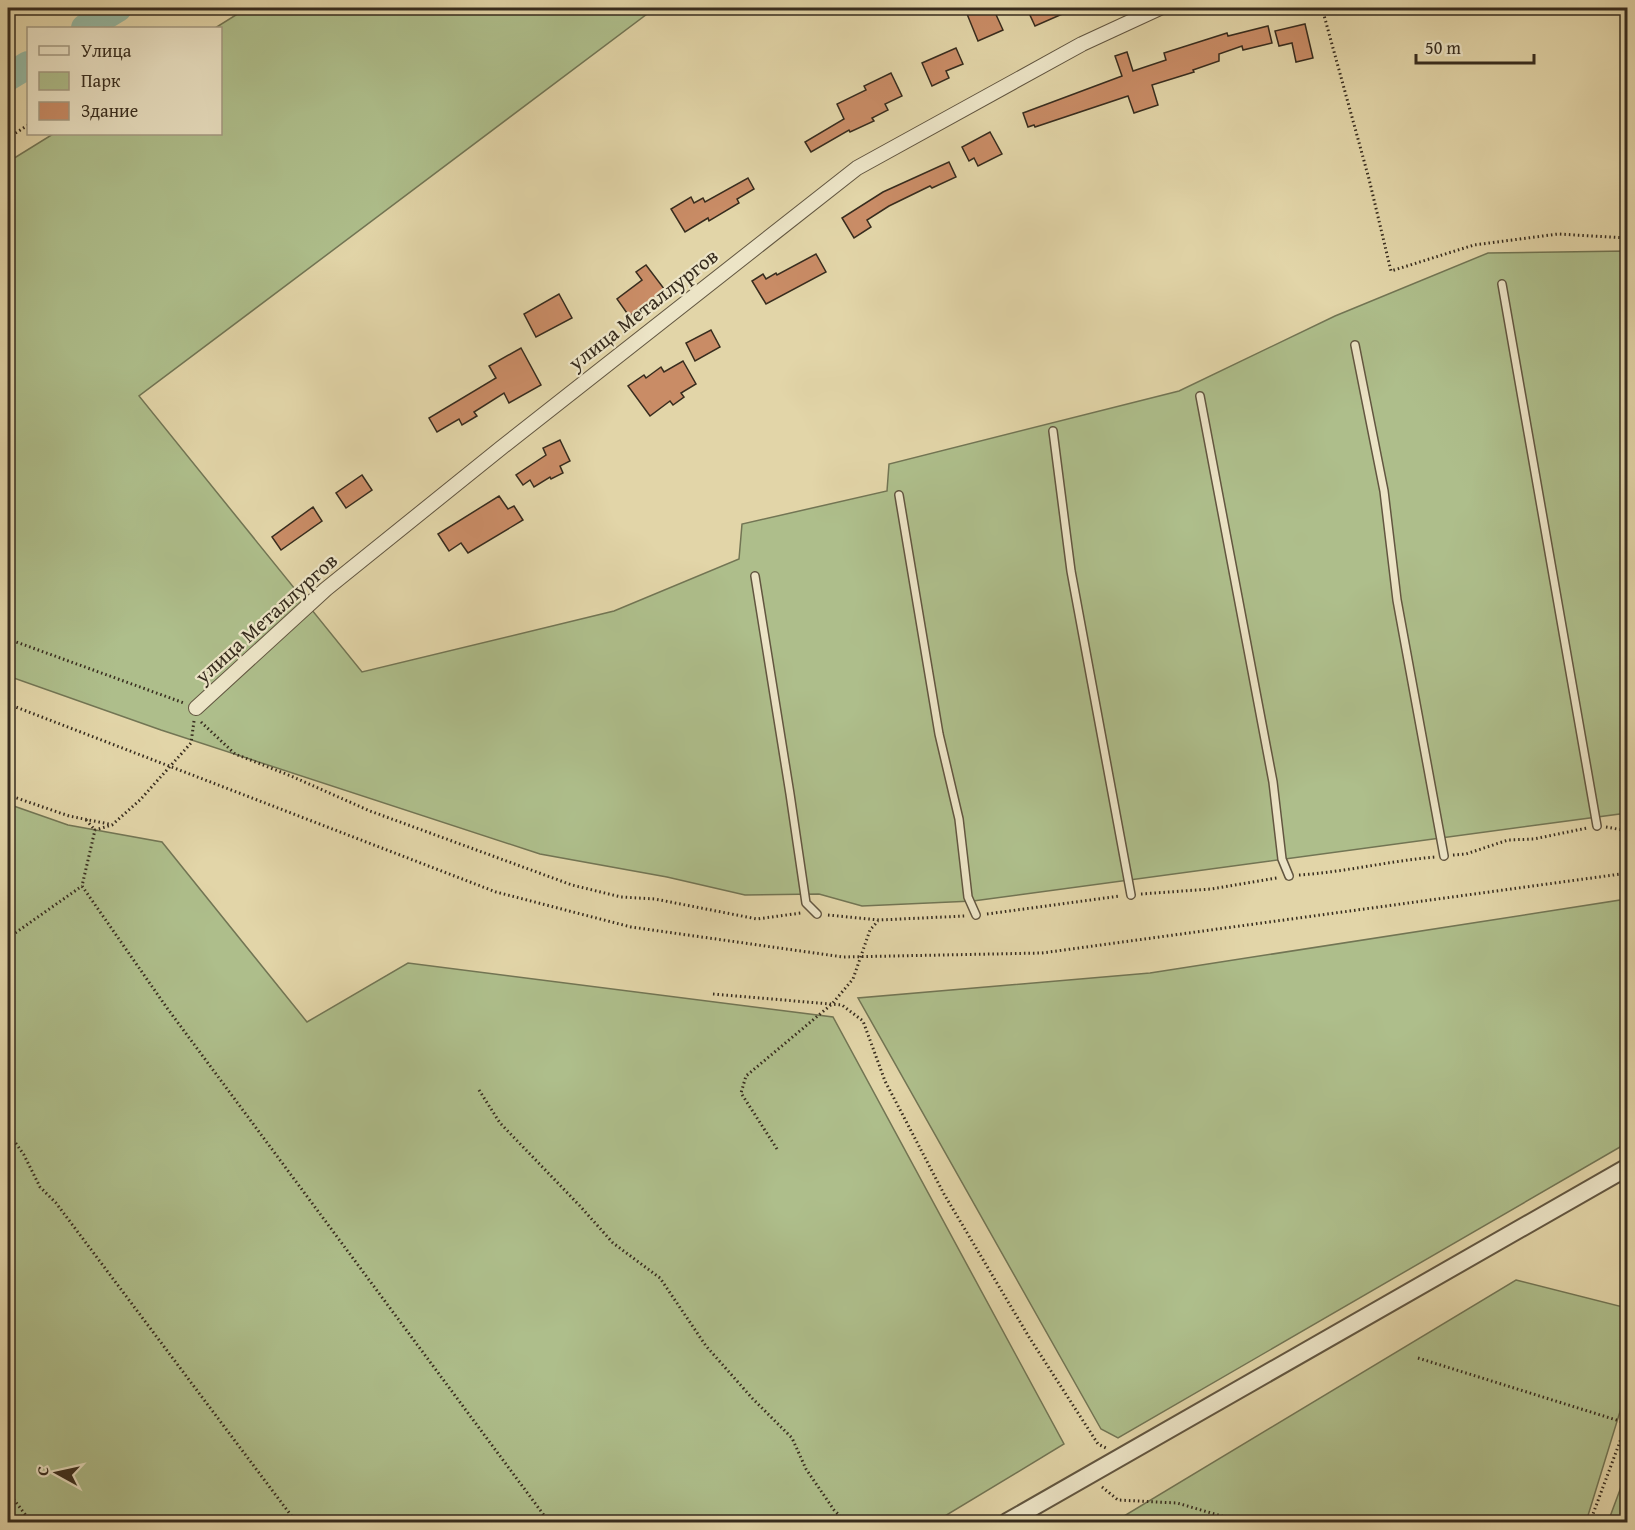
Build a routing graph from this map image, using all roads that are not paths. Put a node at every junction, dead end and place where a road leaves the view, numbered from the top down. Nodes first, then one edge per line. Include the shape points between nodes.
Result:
1 (1160, 8) edge
2 (1502, 284) dead end
3 (1355, 345) dead end
4 (1200, 396) dead end
5 (1053, 431) dead end
6 (900, 495) dead end
7 (755, 576) dead end
8 (196, 708) road end
9 (1597, 826) dead end
10 (1444, 856) dead end
11 (1289, 876) dead end
12 (1131, 895) dead end
13 (817, 914) dead end
14 (976, 915) dead end
15 (1628, 1167) edge
16 (1007, 1522) edge

1 - 8 street, улица Металлургов via 1082,44 857,168 326,589
2 - 9 lane
3 - 10 lane via 1384,490 1397,600
4 - 11 lane via 1273,782 1282,859
5 - 12 lane via 1071,571
6 - 14 lane via 939,734 959,819 968,897
7 - 13 lane via 806,903
15 - 16 street

